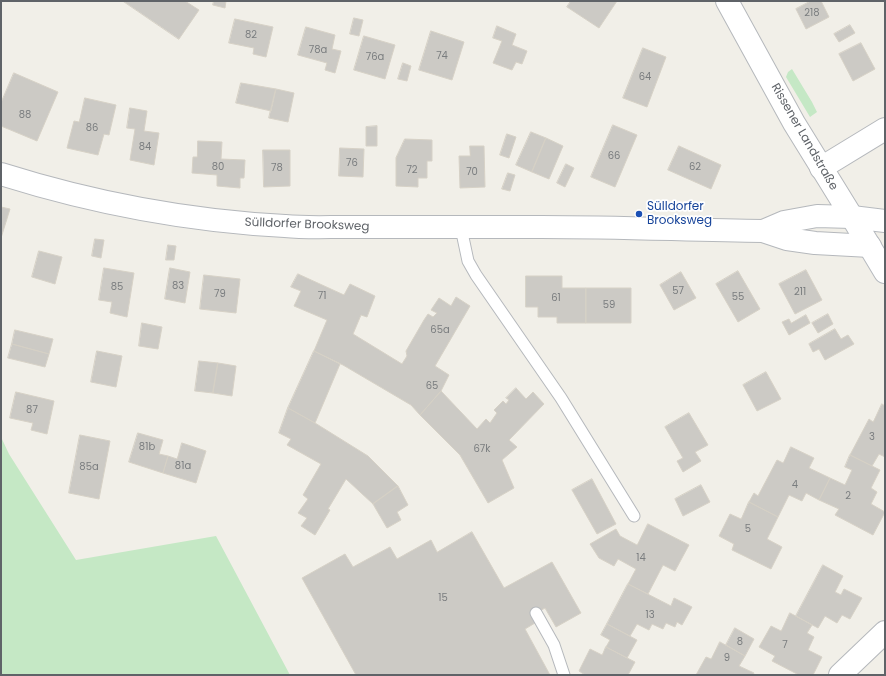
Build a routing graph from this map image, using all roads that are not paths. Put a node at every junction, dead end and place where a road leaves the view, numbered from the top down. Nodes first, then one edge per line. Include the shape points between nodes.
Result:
1 (727, 1) edge
2 (885, 129) edge
3 (821, 168) junction
4 (1, 174) edge
5 (852, 217) junction
6 (885, 221) edge
7 (461, 228) junction
8 (763, 231) junction
9 (878, 248) edge
10 (885, 272) edge
11 (634, 516) dead end
12 (536, 613) dead end
13 (885, 632) edge
14 (564, 675) edge
15 (840, 675) edge

1 - 3 street, Rissener Landstraße
2 - 3 street
3 - 5 street, Rissener Landstraße
4 - 7 street, Sülldorfer Brooksweg via 88,198 201,218 287,227
5 - 6 street, Sülldorfer Brooksweg
5 - 8 street, Sülldorfer Brooksweg via 817,216 784,222
5 - 9 street, Rissener Landstraße
7 - 8 street, Sülldorfer Brooksweg
7 - 11 lane via 468,261 560,398
8 - 9 street, Sülldorfer Brooksweg via 787,239
9 - 10 street, Rissener Landstraße
12 - 14 lane via 554,645
13 - 15 street

